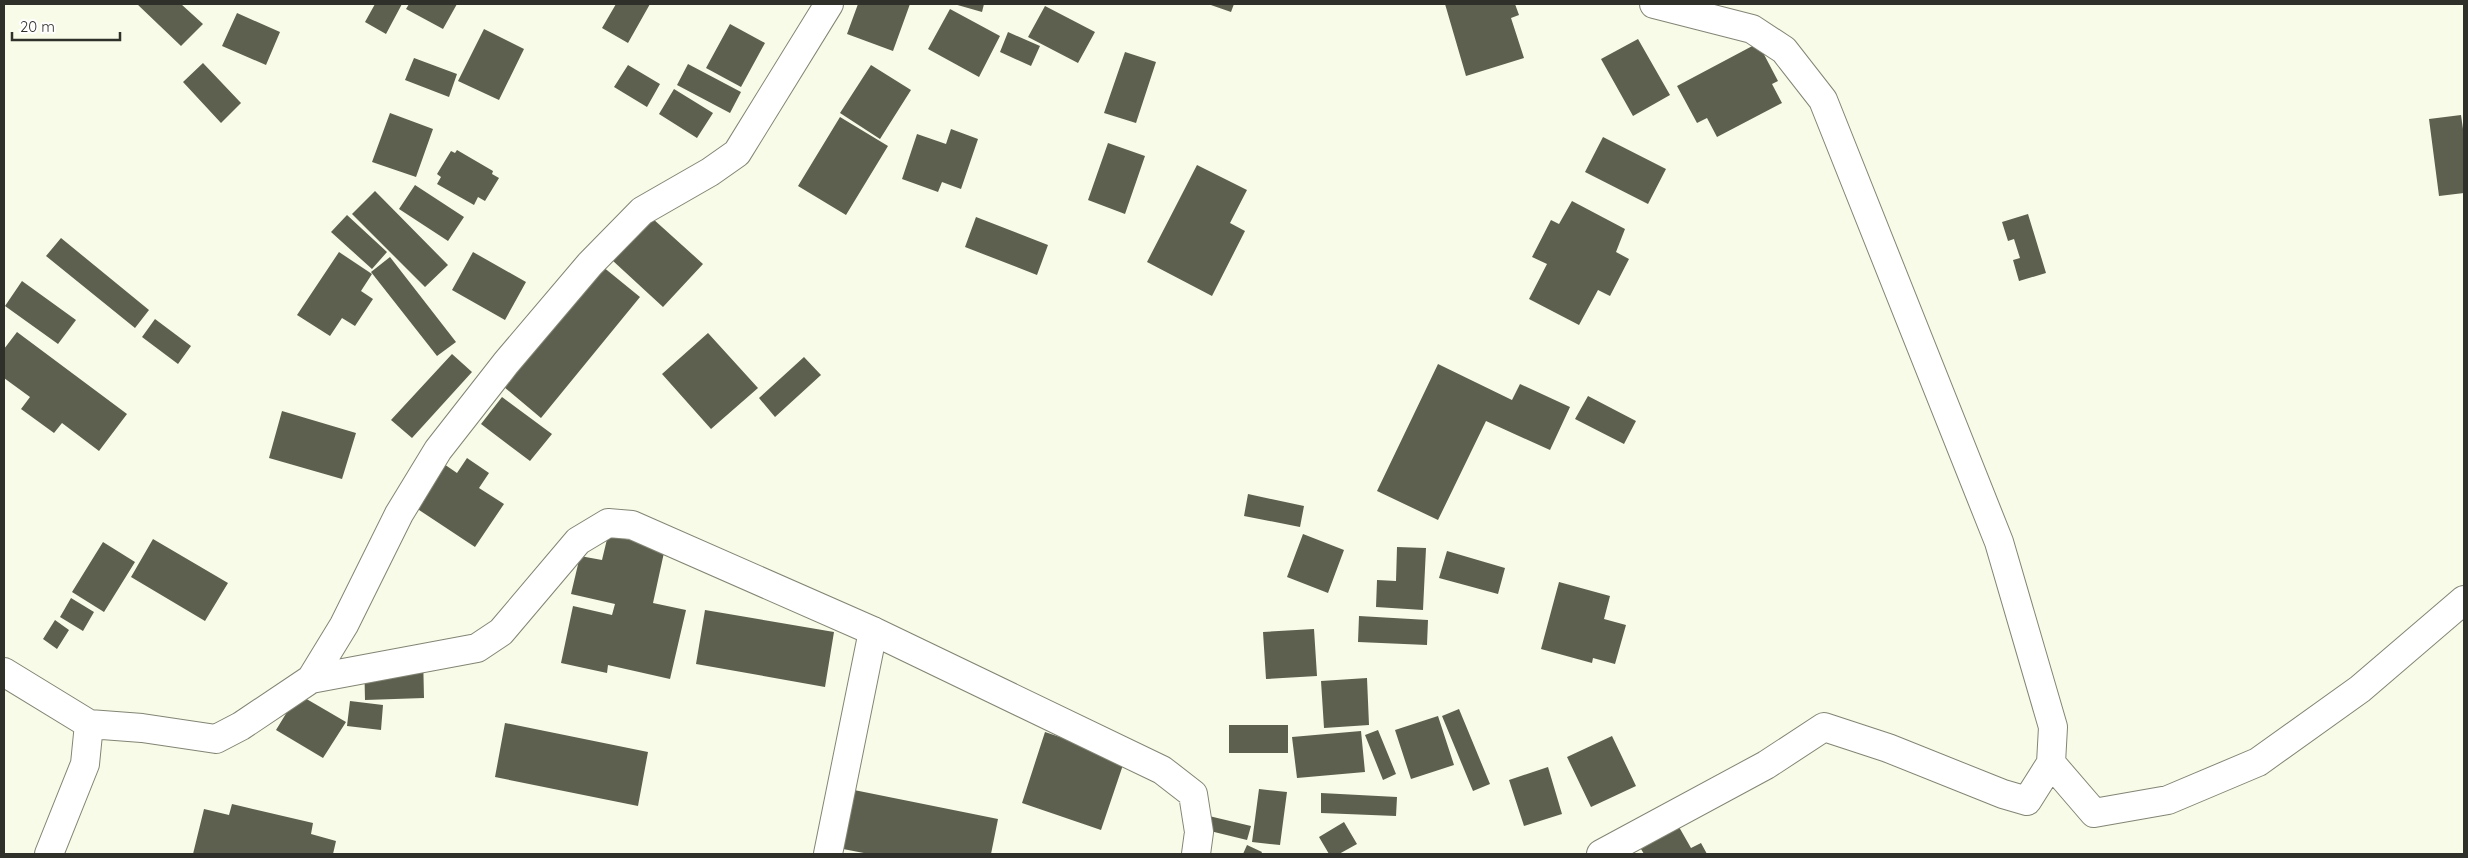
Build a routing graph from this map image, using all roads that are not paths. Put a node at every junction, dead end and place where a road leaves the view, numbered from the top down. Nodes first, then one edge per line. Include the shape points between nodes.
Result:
1 (829, 4) edge
2 (1654, 4) edge
3 (2464, 600) edge
4 (873, 631) junction
5 (4, 672) edge
6 (311, 679) junction
7 (90, 724) junction
8 (2051, 763) junction
9 (49, 854) edge
10 (828, 854) edge
11 (1196, 854) edge
12 (1601, 854) edge

1 - 6 street via 737,153 642,211 564,294 438,450 399,514 344,625
2 - 8 street via 1752,29 1784,50 1822,100 2000,542 2053,727
3 - 8 street via 2360,689 2258,762 2168,800 2094,813
4 - 6 street via 632,525 608,523 578,541 501,632 477,648
4 - 10 street
4 - 11 street via 1162,770 1193,794 1199,832
5 - 7 street
6 - 7 street via 216,739
7 - 9 street via 86,764
8 - 12 street via 2027,801 1824,727 1766,765

